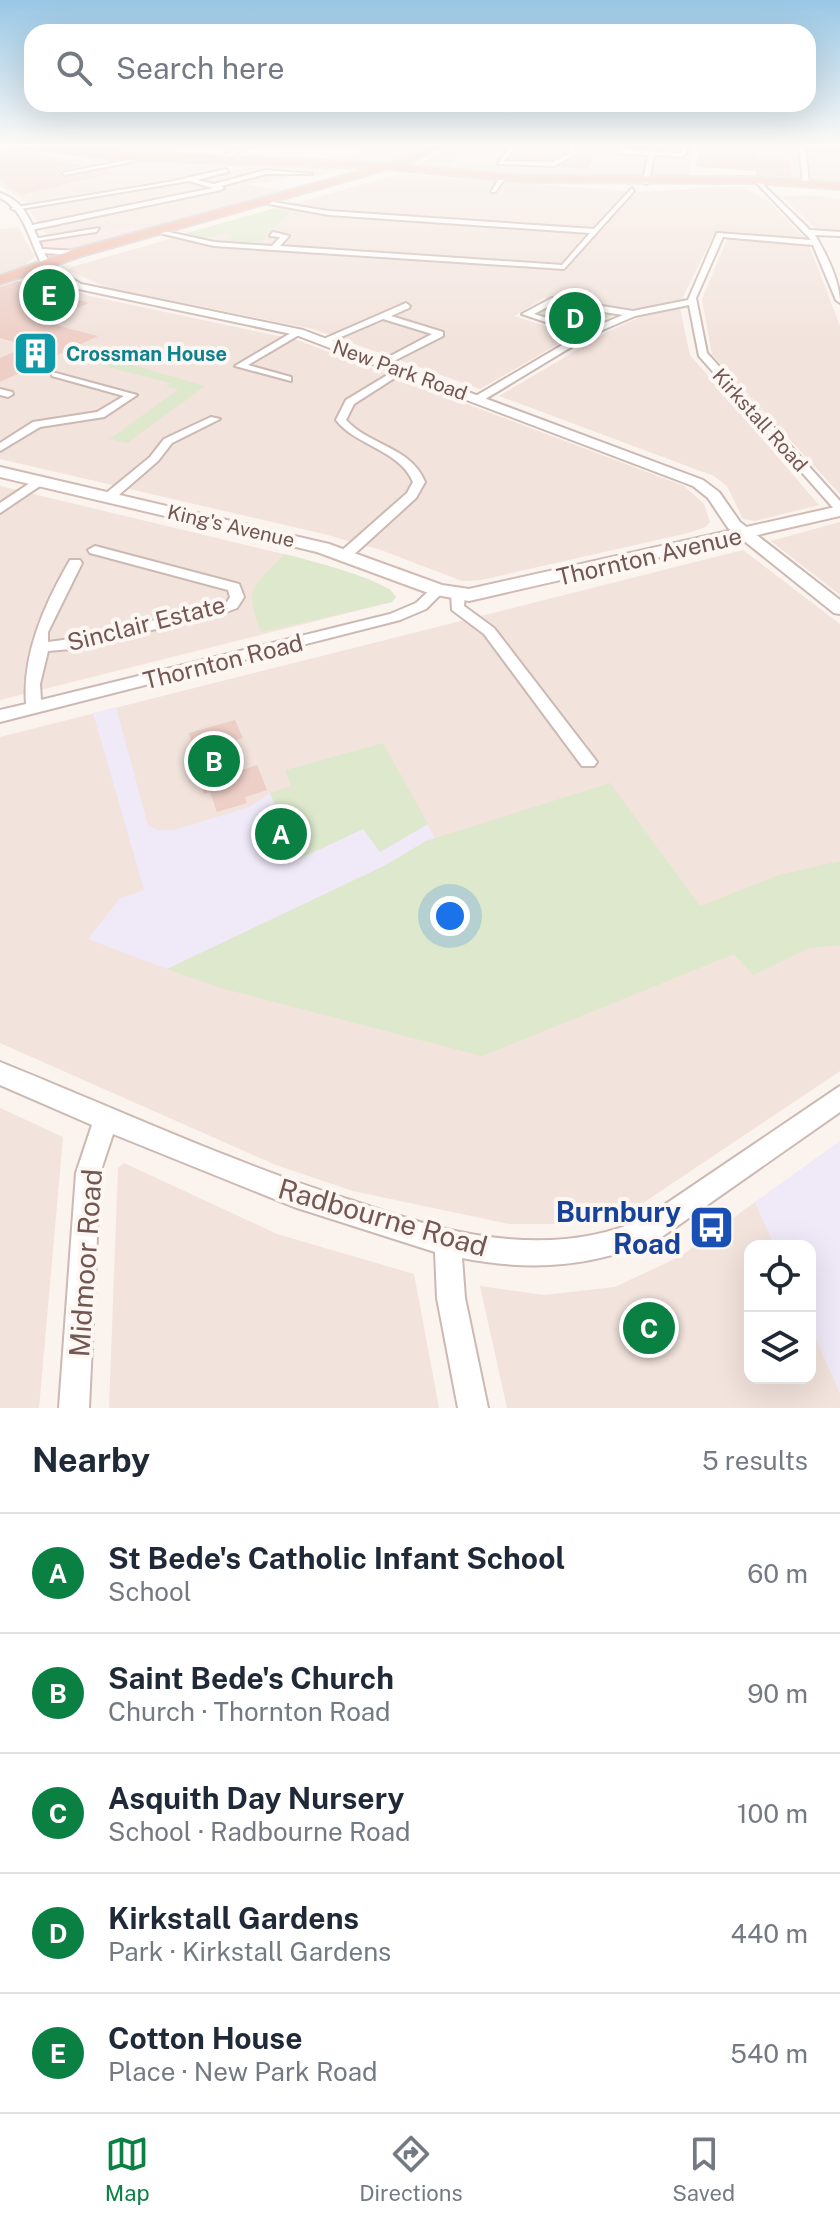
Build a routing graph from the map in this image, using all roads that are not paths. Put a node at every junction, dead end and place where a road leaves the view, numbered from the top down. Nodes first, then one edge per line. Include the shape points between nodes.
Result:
1 (15, 211) edge
2 (108, 212) edge
3 (234, 212) edge
4 (242, 212) edge
5 (321, 212) edge
6 (613, 212) edge
7 (788, 212) edge
8 (31, 228) junction
9 (96, 230) dead end
10 (596, 231) junction
11 (809, 232) junction
12 (160, 233) junction
13 (273, 234) dead end
14 (840, 234) edge
15 (37, 239) junction
16 (817, 243) junction
17 (274, 248) junction
18 (43, 251) junction
19 (77, 253) junction
20 (45, 266) junction
21 (0, 282) edge
22 (840, 300) edge
23 (692, 302) junction
24 (406, 306) dead end
25 (633, 314) junction
26 (383, 316) junction
27 (299, 332) junction
28 (588, 333) junction
29 (324, 341) junction
30 (384, 363) junction
31 (276, 365) dead end
32 (402, 370) junction
33 (262, 373) junction
34 (55, 374) dead end
35 (287, 379) dead end
36 (478, 399) junction
37 (215, 419) dead end
38 (0, 448) edge
39 (0, 472) edge
40 (39, 481) junction
41 (109, 497) junction
42 (0, 509) edge
43 (840, 510) edge
44 (743, 534) junction
45 (95, 550) dead end
46 (344, 556) junction
47 (75, 563) dead end
48 (438, 590) junction
49 (458, 594) junction
50 (840, 609) edge
51 (41, 647) junction
52 (34, 707) junction
53 (0, 716) edge
54 (588, 762) dead end
55 (0, 1073) edge
56 (840, 1098) edge
57 (106, 1120) junction
58 (448, 1241) junction
59 (74, 1408) edge
60 (473, 1408) edge

1 - 8 street
2 - 8 street
3 - 12 highway
4 - 12 highway
5 - 10 street
6 - 10 street
7 - 11 street
8 - 15 street
9 - 15 street
10 - 17 street via 561,267
11 - 14 street
11 - 16 street
12 - 17 street
12 - 19 highway
12 - 20 highway
13 - 17 street via 285,236
15 - 18 street
16 - 22 street via 830,261
16 - 23 street via 720,235
18 - 19 street
18 - 20 street
19 - 20 highway
20 - 21 highway
20 - 27 street, New Park Road via 78,286 103,293
23 - 25 street
23 - 43 street, Kirkstall Road via 705,359
24 - 26 street
25 - 28 street
25 - 28 street via 549,301 526,314
26 - 29 street
26 - 30 street via 440,334
27 - 29 street, New Park Road
27 - 33 street via 240,366
28 - 36 street
29 - 30 street, New Park Road
30 - 32 street, New Park Road
31 - 33 street
32 - 36 street, New Park Road
32 - 46 street via 350,402 341,420 407,464 419,482 412,495
33 - 35 street
34 - 38 street via 132,395 100,415 37,424
36 - 44 street, New Park Road via 698,483 714,495
37 - 41 street via 168,441
39 - 40 main road, King's Avenue
40 - 41 main road, King's Avenue
40 - 42 street
41 - 46 main road, King's Avenue
43 - 44 main road, Thornton Avenue
44 - 49 main road, Thornton Avenue via 489,594
44 - 50 street, New Park Road
45 - 51 street, Sinclair Estate via 234,587 237,597 219,610
46 - 48 main road, King's Avenue
47 - 51 street, Sinclair Estate via 41,632
48 - 49 main road, King's Avenue
48 - 52 street, Thornton Road via 421,606 395,617
49 - 54 street via 457,607 489,631
51 - 52 street, Sinclair Estate via 32,684
52 - 53 street, Thornton Road
55 - 57 street, Radbourne Road
56 - 58 street, Radbourne Road via 626,1241 537,1253
57 - 58 street, Radbourne Road via 289,1192
57 - 59 street, Midmoor Road via 88,1173
58 - 60 street via 451,1298

